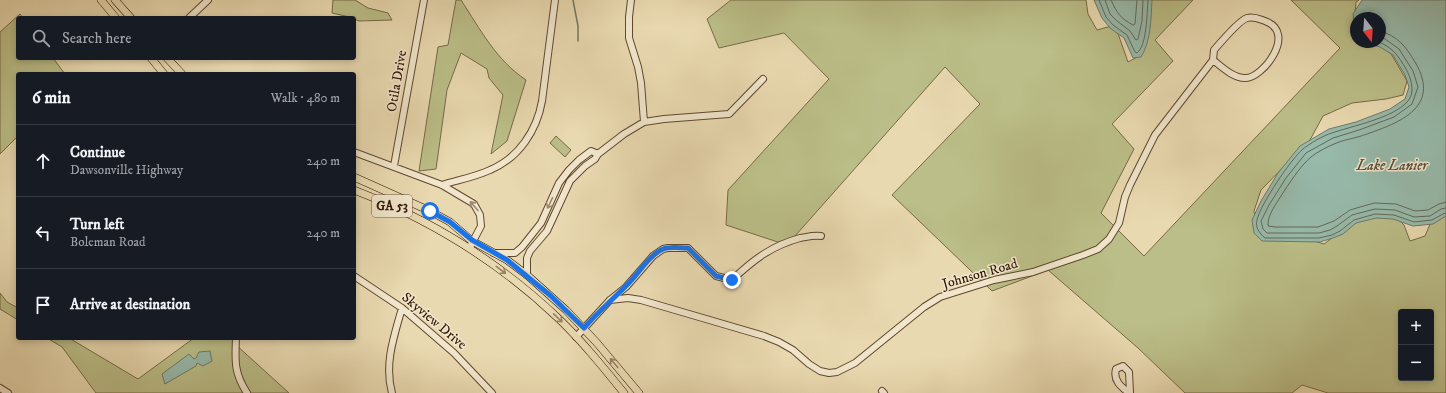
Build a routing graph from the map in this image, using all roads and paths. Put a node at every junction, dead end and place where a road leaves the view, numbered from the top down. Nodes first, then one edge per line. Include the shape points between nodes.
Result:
1 (101, 0) edge
2 (115, 0) edge
3 (208, 0) edge
4 (424, 0) edge
5 (555, 0) edge
6 (631, 0) edge
7 (114, 16) edge
8 (129, 16) edge
9 (191, 16) edge
10 (153, 60) edge
11 (169, 60) edge
12 (1213, 60) junction
13 (162, 72) edge
14 (180, 72) edge
15 (763, 79) dead end
16 (644, 122) junction
17 (356, 153) edge
18 (582, 163) junction
19 (394, 166) junction
20 (356, 178) edge
21 (562, 180) junction
22 (568, 183) junction
23 (442, 185) junction
24 (356, 191) edge
25 (531, 236) junction
26 (821, 236) dead end
27 (539, 241) junction
28 (471, 244) junction
29 (494, 253) junction
30 (526, 275) junction
31 (356, 277) edge
32 (610, 300) junction
33 (402, 308) junction
34 (584, 328) junction
35 (576, 337) junction
36 (236, 340) edge
37 (0, 388) edge
38 (8, 393) edge
39 (247, 393) edge
40 (392, 393) edge
41 (492, 393) edge
42 (624, 393) edge
43 (639, 393) edge

1 - 7 main road
2 - 8 main road
3 - 9 street
4 - 19 street, Otila Drive
5 - 23 street via 540,115 533,132 507,160 492,170
6 - 16 street via 629,38 641,83
10 - 13 main road
11 - 14 main road
12 - 12 street, Johnson Road via 1233,75 1245,78 1254,76 1274,54 1280,40 1278,30 1271,23 1253,17 1246,18 1214,50
12 - 32 street, Johnson Road via 1155,135 1125,197 1119,223 1109,239 1083,255 940,298 924,307 855,362 837,372 820,371 793,350 764,336 640,300
15 - 16 street via 729,114
16 - 18 street via 598,154 591,152
17 - 19 street
18 - 21 street via 568,170
18 - 22 street
19 - 23 street
20 - 28 main road, GA 53 via 450,222
21 - 22 street
21 -> 25 street
22 - 27 street via 547,231
28 -> 23 street via 481,226 480,215 468,201
24 - 28 main road, GA 53
25 - 27 street
25 - 29 street via 514,253
26 - 32 street via 815,235 783,243 753,261 732,280 716,276 688,248 663,249
27 - 30 street via 527,258
28 - 29 main road, GA 53
28 -> 35 main road, GA 53 via 534,296
29 - 30 main road, GA 53
30 - 34 main road, GA 53
31 - 33 street, Skyview Drive
32 - 34 street
33 - 40 street via 393,336 389,361
33 - 41 street, Skyview Drive via 454,352
34 - 35 street
43 -> 34 main road, GA 53
35 - 42 main road, GA 53
36 - 39 street via 236,370
37 - 38 street

